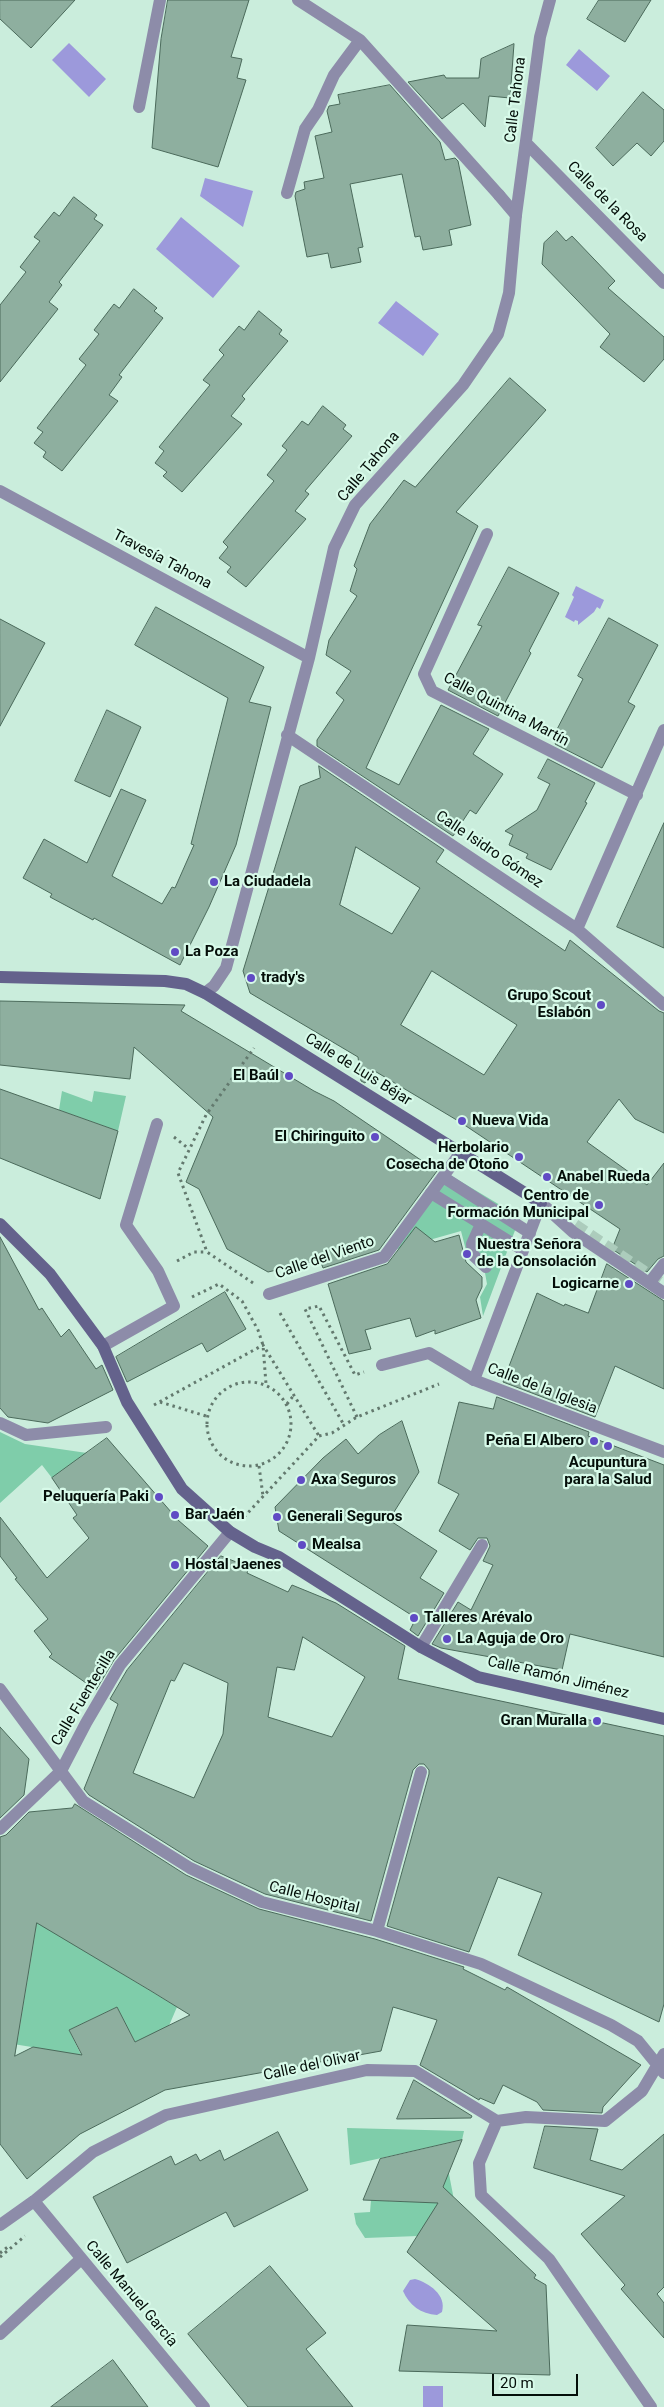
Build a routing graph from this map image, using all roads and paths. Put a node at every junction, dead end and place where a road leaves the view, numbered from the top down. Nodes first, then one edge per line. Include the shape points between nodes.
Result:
1 (160, 0) edge
2 (298, 0) edge
3 (550, 0) edge
4 (360, 40) junction
5 (139, 107) dead end
6 (527, 144) junction
7 (287, 193) dead end
8 (516, 215) junction
9 (664, 283) edge
10 (0, 491) edge
11 (487, 534) dead end
12 (309, 658) junction
13 (664, 730) edge
14 (287, 735) junction
15 (637, 795) junction
16 (578, 929) junction
17 (0, 978) edge
18 (204, 993) junction
19 (664, 1005) edge
20 (265, 1032) junction
21 (157, 1124) dead end
22 (461, 1152) junction
23 (443, 1177) junction
24 (431, 1193) junction
25 (541, 1203) junction
26 (0, 1224) edge
27 (481, 1224) junction
28 (530, 1233) junction
29 (523, 1250) junction
30 (207, 1252) junction
31 (664, 1264) edge
32 (486, 1267) dead end
33 (158, 1271) junction
34 (650, 1282) junction
35 (664, 1293) edge
36 (269, 1294) junction
37 (174, 1306) junction
38 (263, 1345) junction
39 (103, 1346) junction
40 (382, 1366) joint
41 (474, 1380) junction
42 (266, 1384) junction
43 (440, 1384) dead end
44 (294, 1395) junction
45 (159, 1402) junction
46 (287, 1404) junction
47 (135, 1415) junction
48 (206, 1416) junction
49 (357, 1417) junction
50 (0, 1423) edge
51 (344, 1425) junction
52 (106, 1427) dead end
53 (319, 1436) junction
54 (664, 1452) edge
55 (259, 1466) junction
56 (263, 1496) junction
57 (230, 1532) junction
58 (482, 1545) dead end
59 (421, 1647) junction
60 (0, 1689) edge
61 (664, 1719) edge
62 (61, 1771) junction
63 (421, 1772) dead end
64 (0, 1829) edge
65 (377, 1931) junction
66 (662, 2064) edge
67 (497, 2122) junction
68 (34, 2201) junction
69 (0, 2225) edge
70 (30, 2231) dead end
71 (0, 2257) edge
72 (81, 2259) junction
73 (0, 2334) edge
74 (204, 2407) edge
75 (651, 2407) edge

1 - 5 street
2 - 4 street
3 - 6 street, Calle Tahona via 540,37
4 - 7 street via 334,75 305,129
4 - 8 street
6 - 8 street, Calle Tahona
6 - 9 street, Calle de la Rosa
8 - 12 street, Calle Tahona via 509,293 498,334 463,385 355,505 334,548
10 - 12 street, Travesía Tahona
11 - 15 street, Calle Quintina Martín via 424,674 432,691
12 - 14 street, Calle Tahona
13 - 15 street
14 - 16 street, Calle Isidro Gómez
14 - 18 street, Calle Tahona via 226,968 214,986
15 - 16 street
16 - 19 street, Calle Isidro Gómez
17 - 18 street, Calle de Luis Béjar via 165,981 186,984
18 - 20 street, Calle de Luis Béjar
20 - 22 street, Calle de Luis Béjar
20 - 30 path via 206,1115 178,1173
21 - 33 street via 126,1225
22 - 23 street, Calle del Viento
22 - 25 street, Calle de Luis Béjar
23 - 24 street, Calle del Viento
23 - 28 street
24 - 27 street
24 - 36 street, Calle del Viento via 384,1257
25 - 28 street, Calle de la Iglesia
25 - 34 street, Calle de Luis Béjar via 573,1232
26 - 39 street, Calle Ramón Jiménez via 50,1274
27 - 29 street
27 - 32 street via 472,1249 473,1255
28 - 29 street, Calle de la Iglesia
29 - 41 street, Calle de la Iglesia
30 - 33 path via 194,1252
30 - 36 path
31 - 34 street
33 - 37 street
34 - 35 street, Calle de Luis Béjar
36 - 51 path
37 - 38 path via 218,1284 242,1301
37 - 39 street
38 - 42 path
38 - 44 path
38 - 45 path
39 - 47 street, Calle Ramón Jiménez
40 - 41 street via 429,1353
40 - 49 path via 356,1375 319,1306 305,1309
41 - 54 street, Calle de la Iglesia
42 - 46 path
42 - 48 path via 245,1381 219,1392
43 - 49 path
44 - 46 path
44 - 53 path
45 - 47 path
45 - 48 path
46 - 55 path via 292,1428 287,1444 277,1456
47 - 57 street, Calle Ramón Jiménez via 182,1489
48 - 55 path via 207,1435 223,1458 242,1467
49 - 51 path
50 - 52 street via 26,1435
51 - 53 path
53 - 56 path
55 - 56 path
56 - 57 path
57 - 59 street, Calle Ramón Jiménez via 278,1557
57 - 62 street, Calle Fuentecilla via 120,1665
58 - 59 street
59 - 61 street, Calle Ramón Jiménez via 478,1677
60 - 62 street, Calle Hospital
62 - 64 street, Calle Fuentecilla
62 - 65 street, Calle Hospital via 83,1800 190,1868 262,1902
63 - 65 street
65 - 66 street, Calle Hospital via 481,1964 611,2025 638,2041
66 - 67 street via 642,2091 606,2120 526,2117
67 - 68 street, Calle del Olivar via 415,2071 367,2070 166,2115 93,2152
67 - 75 street via 479,2163 481,2195 549,2259
68 - 69 street, Calle del Olivar
68 - 72 street, Calle Manuel García
70 - 71 path
72 - 73 street
72 - 74 street, Calle Manuel García

